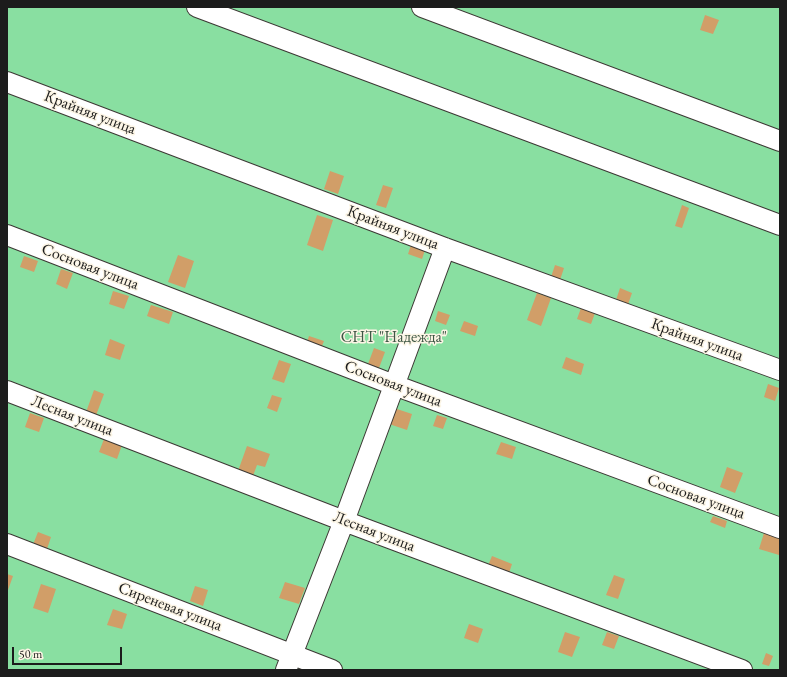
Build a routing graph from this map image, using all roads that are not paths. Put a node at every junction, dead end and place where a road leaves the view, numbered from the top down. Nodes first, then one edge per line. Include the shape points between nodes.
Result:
1 (197, 7) edge
2 (422, 7) edge
3 (7, 82) edge
4 (780, 141) edge
5 (780, 225) edge
6 (7, 235) edge
7 (445, 248) junction
8 (780, 370) edge
9 (394, 385) junction
10 (7, 391) edge
11 (344, 521) junction
12 (780, 528) edge
13 (7, 544) edge
14 (289, 662) edge
15 (332, 670) edge
16 (742, 670) edge

1 - 5 street
2 - 4 street
3 - 7 street, Крайняя улица
6 - 9 street, Сосновая улица
7 - 8 street, Крайняя улица
7 - 9 street
9 - 11 street
9 - 12 street, Сосновая улица
10 - 11 street, Лесная улица
11 - 14 street
11 - 16 street, Лесная улица
13 - 14 street, Сиреневая улица
14 - 15 street, Сиреневая улица

